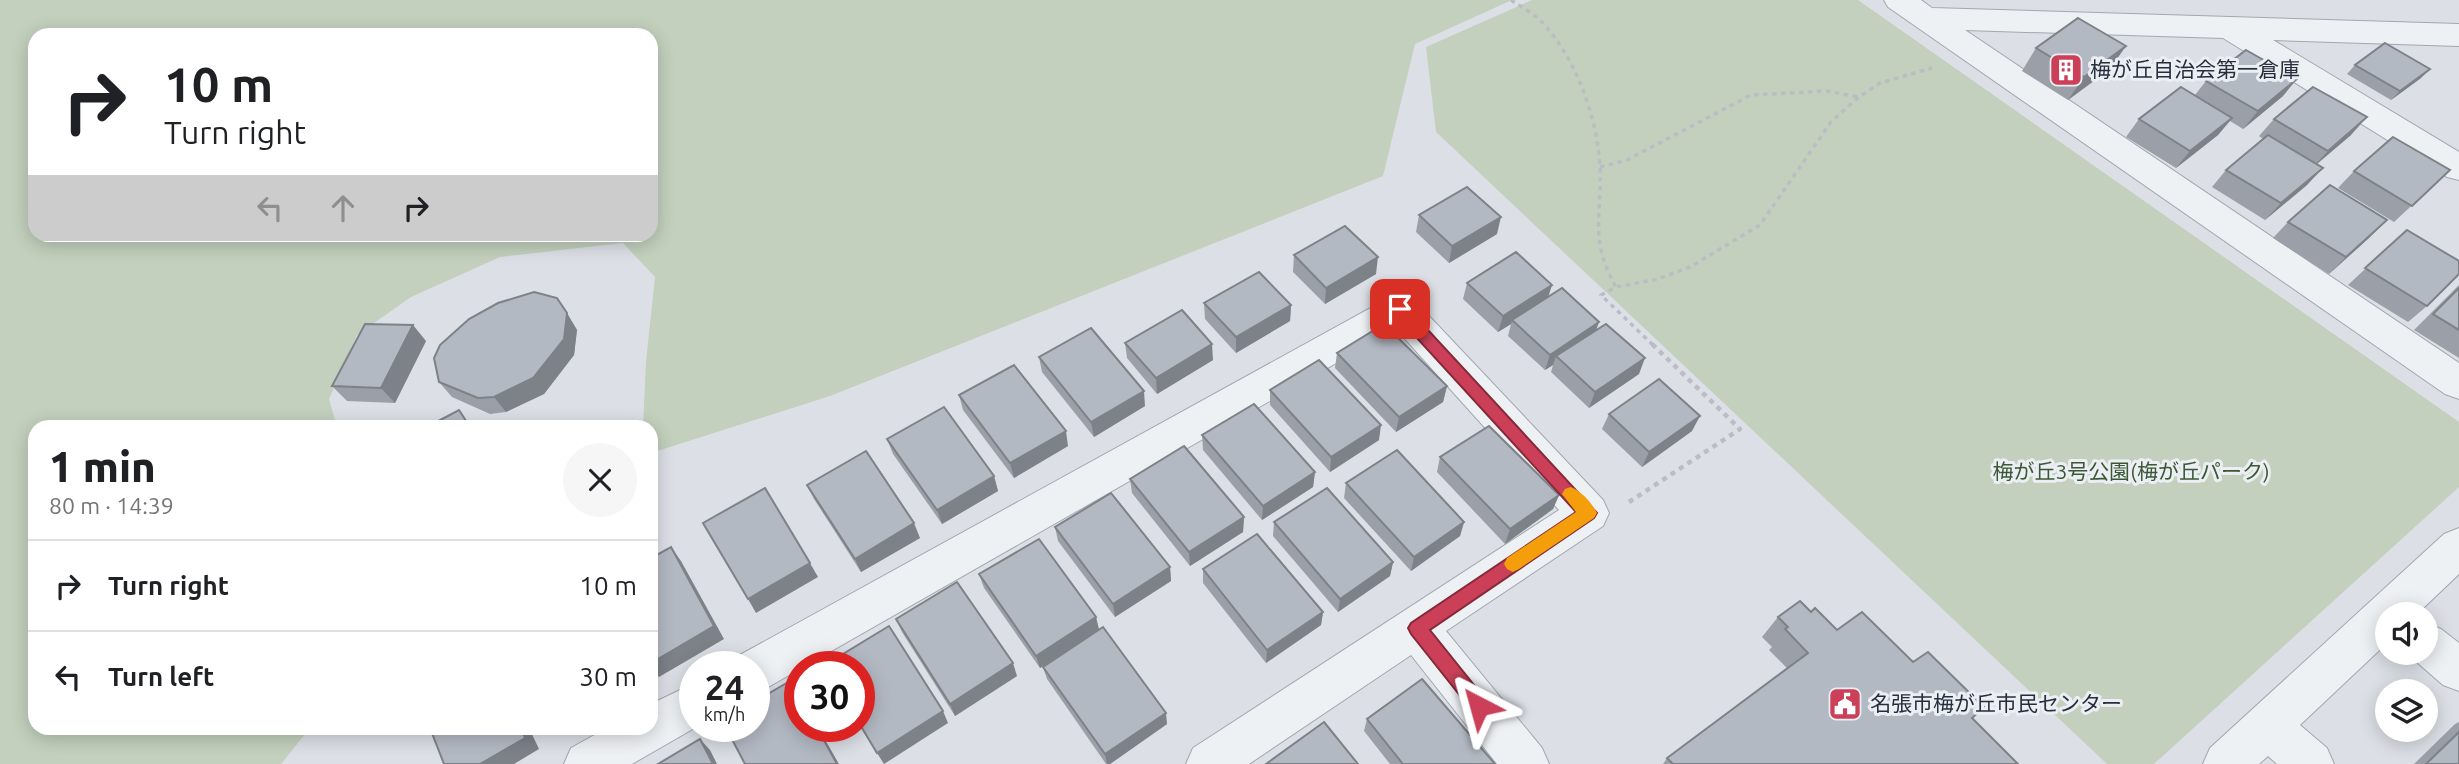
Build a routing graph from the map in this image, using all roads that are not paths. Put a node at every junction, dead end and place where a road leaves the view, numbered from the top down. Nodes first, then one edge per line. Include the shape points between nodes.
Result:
1 (1912, 9) edge
2 (2231, 28) junction
3 (2459, 35) edge
4 (2459, 168) edge
5 (2459, 383) edge
6 (2459, 547) edge
7 (2401, 602) edge
8 (2375, 626) edge
9 (1417, 628) junction
10 (2438, 653) edge
11 (770, 662) edge
12 (2459, 670) edge
13 (679, 713) edge
14 (658, 725) edge
15 (2267, 726) junction
16 (639, 735) edge
17 (587, 764) edge
18 (1209, 764) edge
19 (1526, 764) edge
20 (2226, 764) edge
21 (2311, 764) edge

1 - 2 street
1 - 5 street
2 - 3 street
2 - 4 street
6 - 7 street
8 - 15 street
9 - 11 street via 1588,513 1400,309
9 - 18 street
9 - 19 street
10 - 12 street
13 - 14 street
15 - 20 street
15 - 21 street
16 - 17 street

